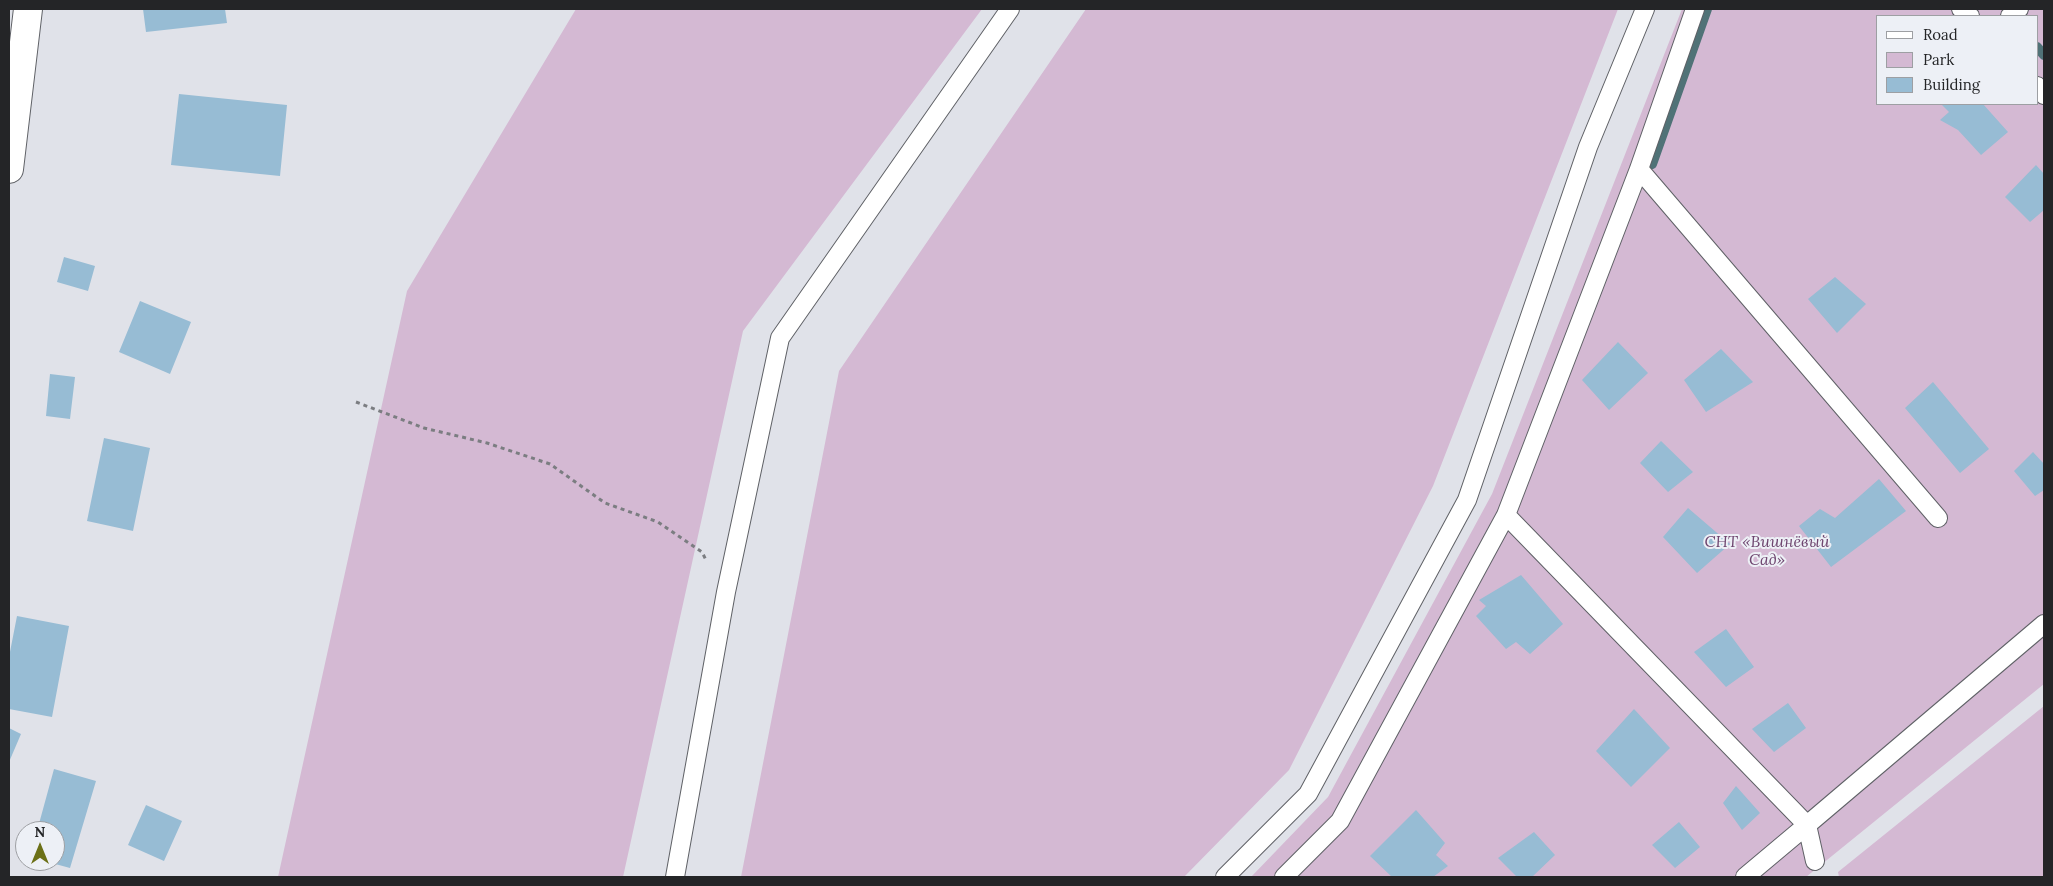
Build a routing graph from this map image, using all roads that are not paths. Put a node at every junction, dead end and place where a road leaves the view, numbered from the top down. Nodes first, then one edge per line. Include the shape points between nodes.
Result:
1 (28, 9) edge
2 (1010, 9) edge
3 (1645, 9) edge
4 (1695, 9) edge
5 (9, 169) edge
6 (1639, 169) junction
7 (1506, 515) junction
8 (1938, 518) dead end
9 (2044, 624) edge
10 (1807, 825) junction
11 (1815, 862) dead end
12 (675, 877) edge
13 (1225, 877) edge
14 (1284, 877) edge
15 (1744, 877) edge

1 - 5 street
2 - 12 lane via 780,338 726,592
3 - 13 lane via 1588,147 1467,500 1308,794
4 - 6 lane
6 - 7 lane
6 - 8 lane
7 - 10 lane
7 - 14 lane via 1340,821
9 - 10 lane
10 - 11 lane
10 - 15 lane

